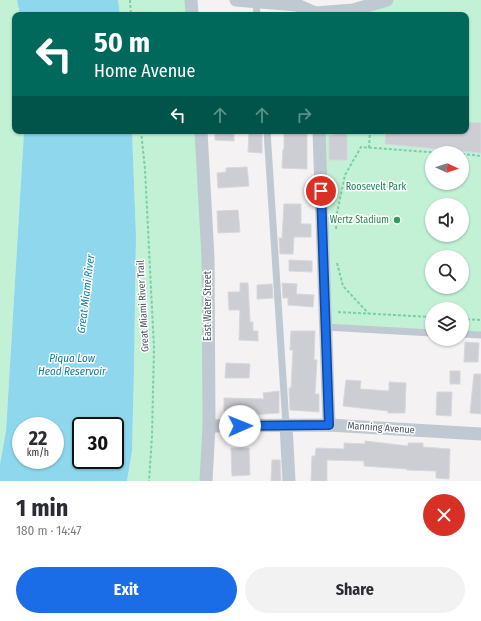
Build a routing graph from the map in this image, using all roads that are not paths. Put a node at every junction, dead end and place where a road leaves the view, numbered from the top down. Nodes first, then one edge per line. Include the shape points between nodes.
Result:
1 (191, 0) edge
2 (236, 0) edge
3 (387, 0) edge
4 (257, 8) edge
5 (192, 12) edge
6 (311, 12) edge
7 (334, 12) edge
8 (201, 134) edge
9 (267, 134) edge
10 (319, 134) edge
11 (325, 327) junction
12 (425, 333) edge
13 (469, 334) edge
14 (481, 335) edge
15 (286, 425) junction
16 (329, 425) junction
17 (209, 426) junction
18 (481, 434) edge
19 (206, 481) edge
20 (289, 481) edge

1 - 5 street
2 - 4 street
3 - 7 street via 353,10
4 - 6 street via 297,5
8 - 17 street, East Water Street via 208,258
9 - 15 lane
10 - 11 street
11 - 12 lane
11 - 16 street
13 - 14 lane
15 - 16 street, Manning Avenue
15 - 17 street, Manning Avenue
15 - 20 street
16 - 18 street, Manning Avenue
17 - 19 street, East Water Street

